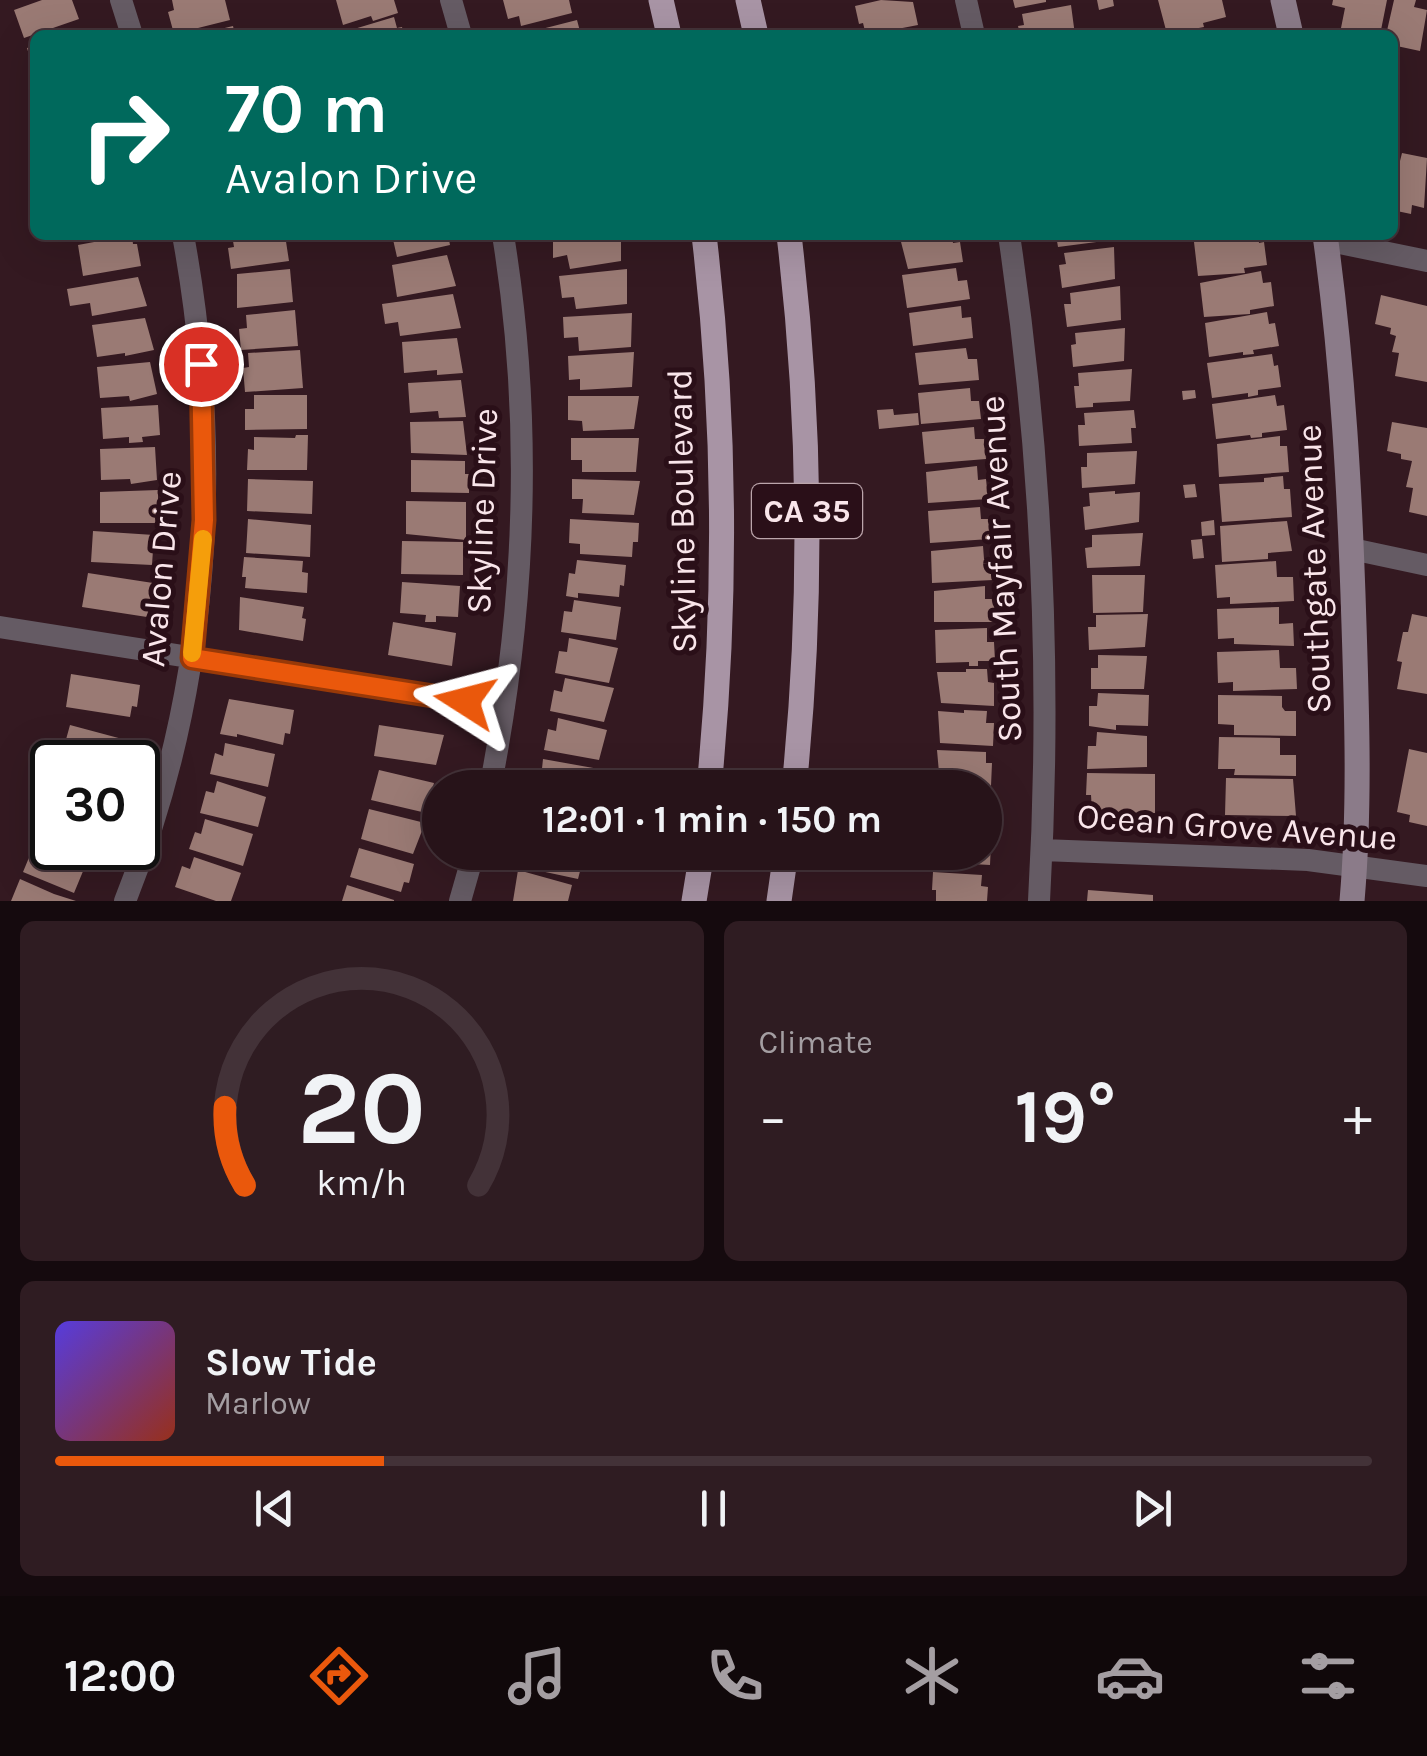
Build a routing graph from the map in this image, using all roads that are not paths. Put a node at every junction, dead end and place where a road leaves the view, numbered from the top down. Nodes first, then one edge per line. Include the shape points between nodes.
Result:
1 (121, 0) edge
2 (452, 0) edge
3 (661, 0) edge
4 (748, 0) edge
5 (966, 0) edge
6 (1284, 0) edge
7 (130, 30) edge
8 (460, 30) edge
9 (668, 30) edge
10 (755, 30) edge
11 (973, 30) edge
12 (1290, 30) edge
13 (184, 240) edge
14 (504, 240) edge
15 (705, 240) edge
16 (789, 240) edge
17 (1010, 240) edge
18 (1325, 240) edge
19 (1334, 240) edge
20 (1427, 261) edge
21 (1352, 549) junction
22 (1427, 564) edge
23 (0, 628) edge
24 (192, 658) junction
25 (504, 707) junction
26 (493, 770) edge
27 (710, 770) edge
28 (795, 770) edge
29 (1042, 850) junction
30 (1355, 864) junction
31 (469, 870) edge
32 (699, 870) edge
33 (783, 870) edge
34 (1427, 876) edge
35 (126, 901) edge
36 (460, 901) edge
37 (694, 901) edge
38 (779, 901) edge
39 (1039, 901) edge
40 (1352, 901) edge

1 - 7 street
2 - 8 street
3 - 9 main road
4 - 10 main road
5 - 11 street
6 - 12 street
13 - 24 street, Avalon Drive via 206,457
14 - 25 street, Skyline Drive via 518,348 522,494
15 - 27 main road, Skyline Boulevard / CA 35 via 722,514
16 - 28 main road, CA 35 via 807,500
17 - 29 street, South Mayfair Avenue via 1040,516
18 - 21 street, Southgate Avenue
19 - 20 street
21 - 22 street
21 - 30 street, Southgate Avenue
23 - 24 street
24 - 25 street
24 - 35 street, Avalon Drive via 167,774
25 - 26 street, Skyline Drive
29 - 30 street, Ocean Grove Avenue
29 - 39 street, South Mayfair Avenue
30 - 34 street, Ocean Grove Avenue
30 - 40 street, Southgate Avenue
31 - 36 street
32 - 37 main road
33 - 38 main road

